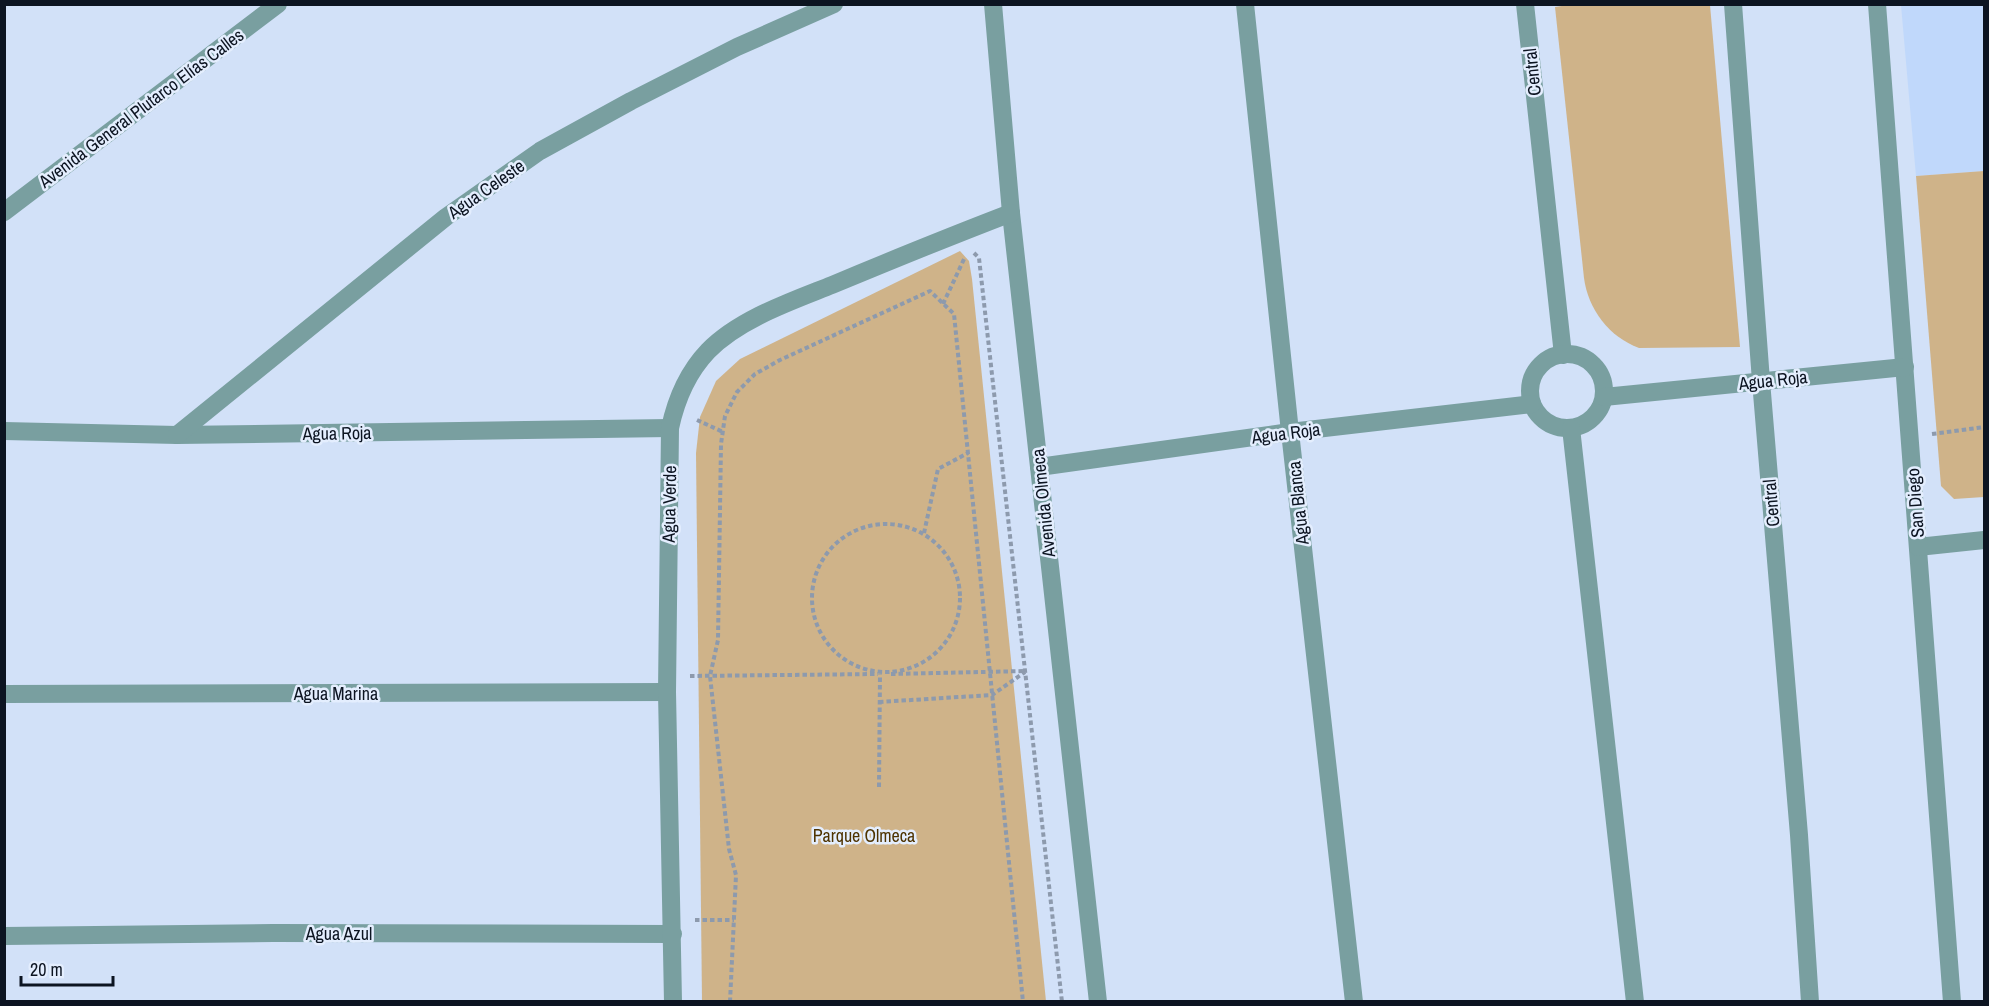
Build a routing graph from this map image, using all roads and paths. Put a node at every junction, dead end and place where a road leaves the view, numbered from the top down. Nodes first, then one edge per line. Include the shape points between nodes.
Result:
1 (278, 4) edge
2 (834, 4) edge
3 (993, 4) edge
4 (1245, 4) edge
5 (1525, 4) edge
6 (1733, 4) edge
7 (1877, 4) edge
8 (4, 212) edge
9 (1011, 213) junction
10 (943, 304) junction
11 (1563, 354) junction
12 (1905, 367) junction
13 (1761, 381) junction
14 (1604, 397) junction
15 (1532, 404) junction
16 (688, 416) dead end
17 (670, 428) junction
18 (1571, 428) junction
19 (1984, 428) edge
20 (4, 431) edge
21 (723, 432) junction
22 (1290, 432) junction
23 (177, 435) junction
24 (1910, 436) junction
25 (968, 453) junction
26 (1039, 467) junction
27 (924, 533) junction
28 (1984, 540) edge
29 (1918, 547) junction
30 (1025, 671) junction
31 (990, 673) junction
32 (880, 674) junction
33 (689, 676) dead end
34 (710, 676) junction
35 (667, 692) junction
36 (4, 694) edge
37 (992, 695) junction
38 (879, 702) junction
39 (879, 787) dead end
40 (694, 920) dead end
41 (734, 920) junction
42 (673, 934) junction
43 (4, 936) edge
44 (673, 1002) edge
45 (730, 1002) edge
46 (1023, 1002) edge
47 (1062, 1002) edge
48 (1098, 1002) edge
49 (1354, 1002) edge
50 (1635, 1002) edge
51 (1810, 1002) edge
52 (1952, 1002) edge

1 - 8 street, Avenida General Plutarco Elías Calles
2 - 23 street, Agua Celeste via 737,47 540,151 446,217
3 - 9 street, Avenida Olmeca
4 - 22 street, Agua Blanca
5 - 11 street, Central
6 - 13 street, Central
7 - 12 street, San Diego
9 - 17 street, Agua Verde via 777,308 736,329 708,351 688,378 674,408
9 - 26 street, Avenida Olmeca
10 - 21 path via 930,291 771,364 736,392 725,416
10 - 25 path via 954,314
10 - 30 path via 969,248 979,258
11 - 14 street via 1589,361 1604,383
11 - 15 street via 1545,361 1533,376
12 - 13 street, Agua Roja
12 - 24 street, San Diego
13 - 14 street, Agua Roja
13 - 51 street, Central
14 - 18 street via 1593,418
15 - 18 street via 1551,425
15 - 22 street, Agua Roja
16 - 21 path
17 - 23 street, Agua Roja
17 - 35 street, Agua Verde
18 - 50 street
19 - 24 path
20 - 23 street, Agua Roja
21 - 34 path via 718,640
22 - 26 street, Agua Roja
22 - 49 street, Agua Blanca
24 - 29 street, San Diego
25 - 27 path via 938,469
25 - 31 path
26 - 48 street, Avenida Olmeca
27 - 27 path via 902,525 877,524 854,530 834,544 820,563 812,586 812,610 819,632 834,652 854,666 879,673 904,671 928,660 946,643 958,621 962,596 957,571 943,549
28 - 29 street
29 - 52 street, San Diego
30 - 31 path
30 - 37 path
30 - 47 path
31 - 32 path
31 - 37 path
32 - 34 path
32 - 38 path
33 - 34 path
34 - 41 path via 729,849 736,875
35 - 36 street, Agua Marina
35 - 42 street, Agua Verde
37 - 38 path
37 - 46 path
38 - 39 path
40 - 41 path
41 - 45 path
42 - 43 street, Agua Azul
42 - 44 street, Agua Verde

